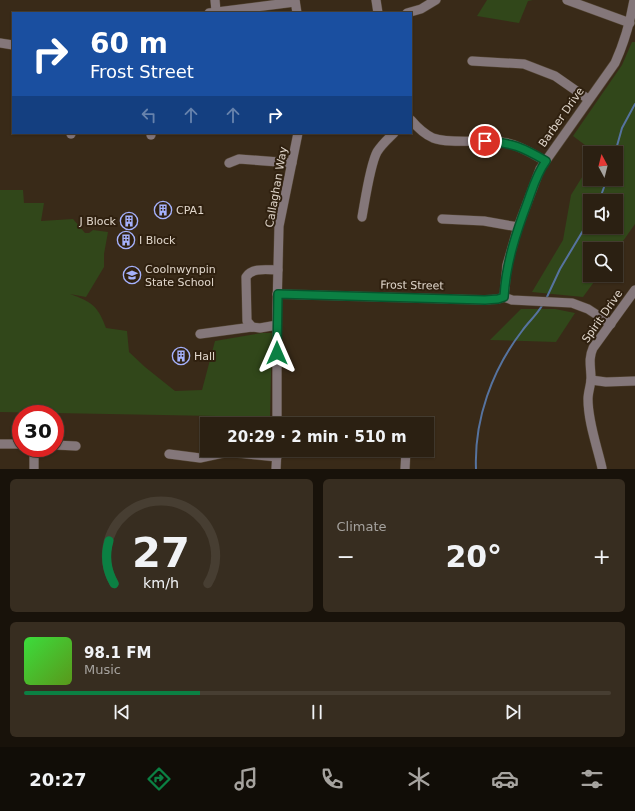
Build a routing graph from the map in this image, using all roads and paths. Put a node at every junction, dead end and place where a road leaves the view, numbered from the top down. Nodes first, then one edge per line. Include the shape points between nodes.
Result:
1 (214, 0) edge
2 (376, 0) edge
3 (436, 0) edge
4 (567, 0) edge
5 (634, 0) edge
6 (295, 1) edge
7 (212, 12) edge
8 (297, 12) edge
9 (378, 12) edge
10 (410, 12) edge
11 (630, 23) junction
12 (0, 43) edge
13 (12, 45) edge
14 (472, 61) dead end
15 (588, 99) junction
16 (412, 121) edge
17 (298, 134) edge
18 (393, 134) edge
19 (546, 161) junction
20 (230, 163) dead end
21 (292, 163) junction
22 (362, 217) dead end
23 (442, 219) dead end
24 (518, 227) junction
25 (278, 270) junction
26 (635, 290) edge
27 (278, 294) junction
28 (504, 297) junction
29 (277, 324) junction
30 (611, 324) junction
31 (252, 327) junction
32 (200, 334) dead end
33 (591, 380) junction
34 (635, 381) edge
35 (277, 417) edge
36 (0, 444) edge
37 (12, 444) edge
38 (64, 446) edge
39 (76, 446) dead end
40 (169, 454) dead end
41 (34, 457) edge
42 (205, 457) edge
43 (277, 457) edge
44 (406, 457) edge
45 (602, 468) edge
46 (34, 469) edge
47 (276, 469) edge
48 (406, 469) edge

1 - 7 street
2 - 9 street
3 - 10 street
4 - 11 street
5 - 11 street, Barber Drive
6 - 7 street
6 - 8 street
11 - 15 street, Barber Drive via 614,63
12 - 13 street
14 - 15 street via 524,64 555,76
15 - 19 street, Barber Drive
16 - 19 street via 421,131 433,138 506,143 524,148
17 - 21 street, Callaghan Way
18 - 22 street via 377,152
19 - 24 street, Barber Drive via 540,169
20 - 21 street via 240,160
21 - 25 street, Callaghan Way via 279,226
23 - 24 street via 484,220
24 - 28 street, Barber Drive via 507,265
25 - 27 street, Callaghan Way
25 - 31 street via 256,270 246,277 247,321
26 - 30 street, Spirit Drive
27 - 28 street, Frost Street via 485,300
27 - 29 street, Callaghan Way
28 - 30 street, Frost Street via 512,300 566,302 588,309
29 - 31 street
29 - 35 street, Callaghan Way
30 - 33 street, Spirit Drive via 590,355
31 - 32 street
33 - 34 street
33 - 45 street, Spirit Drive via 588,400
36 - 37 street
38 - 39 street
40 - 42 street
41 - 46 street
43 - 47 street
44 - 48 street

